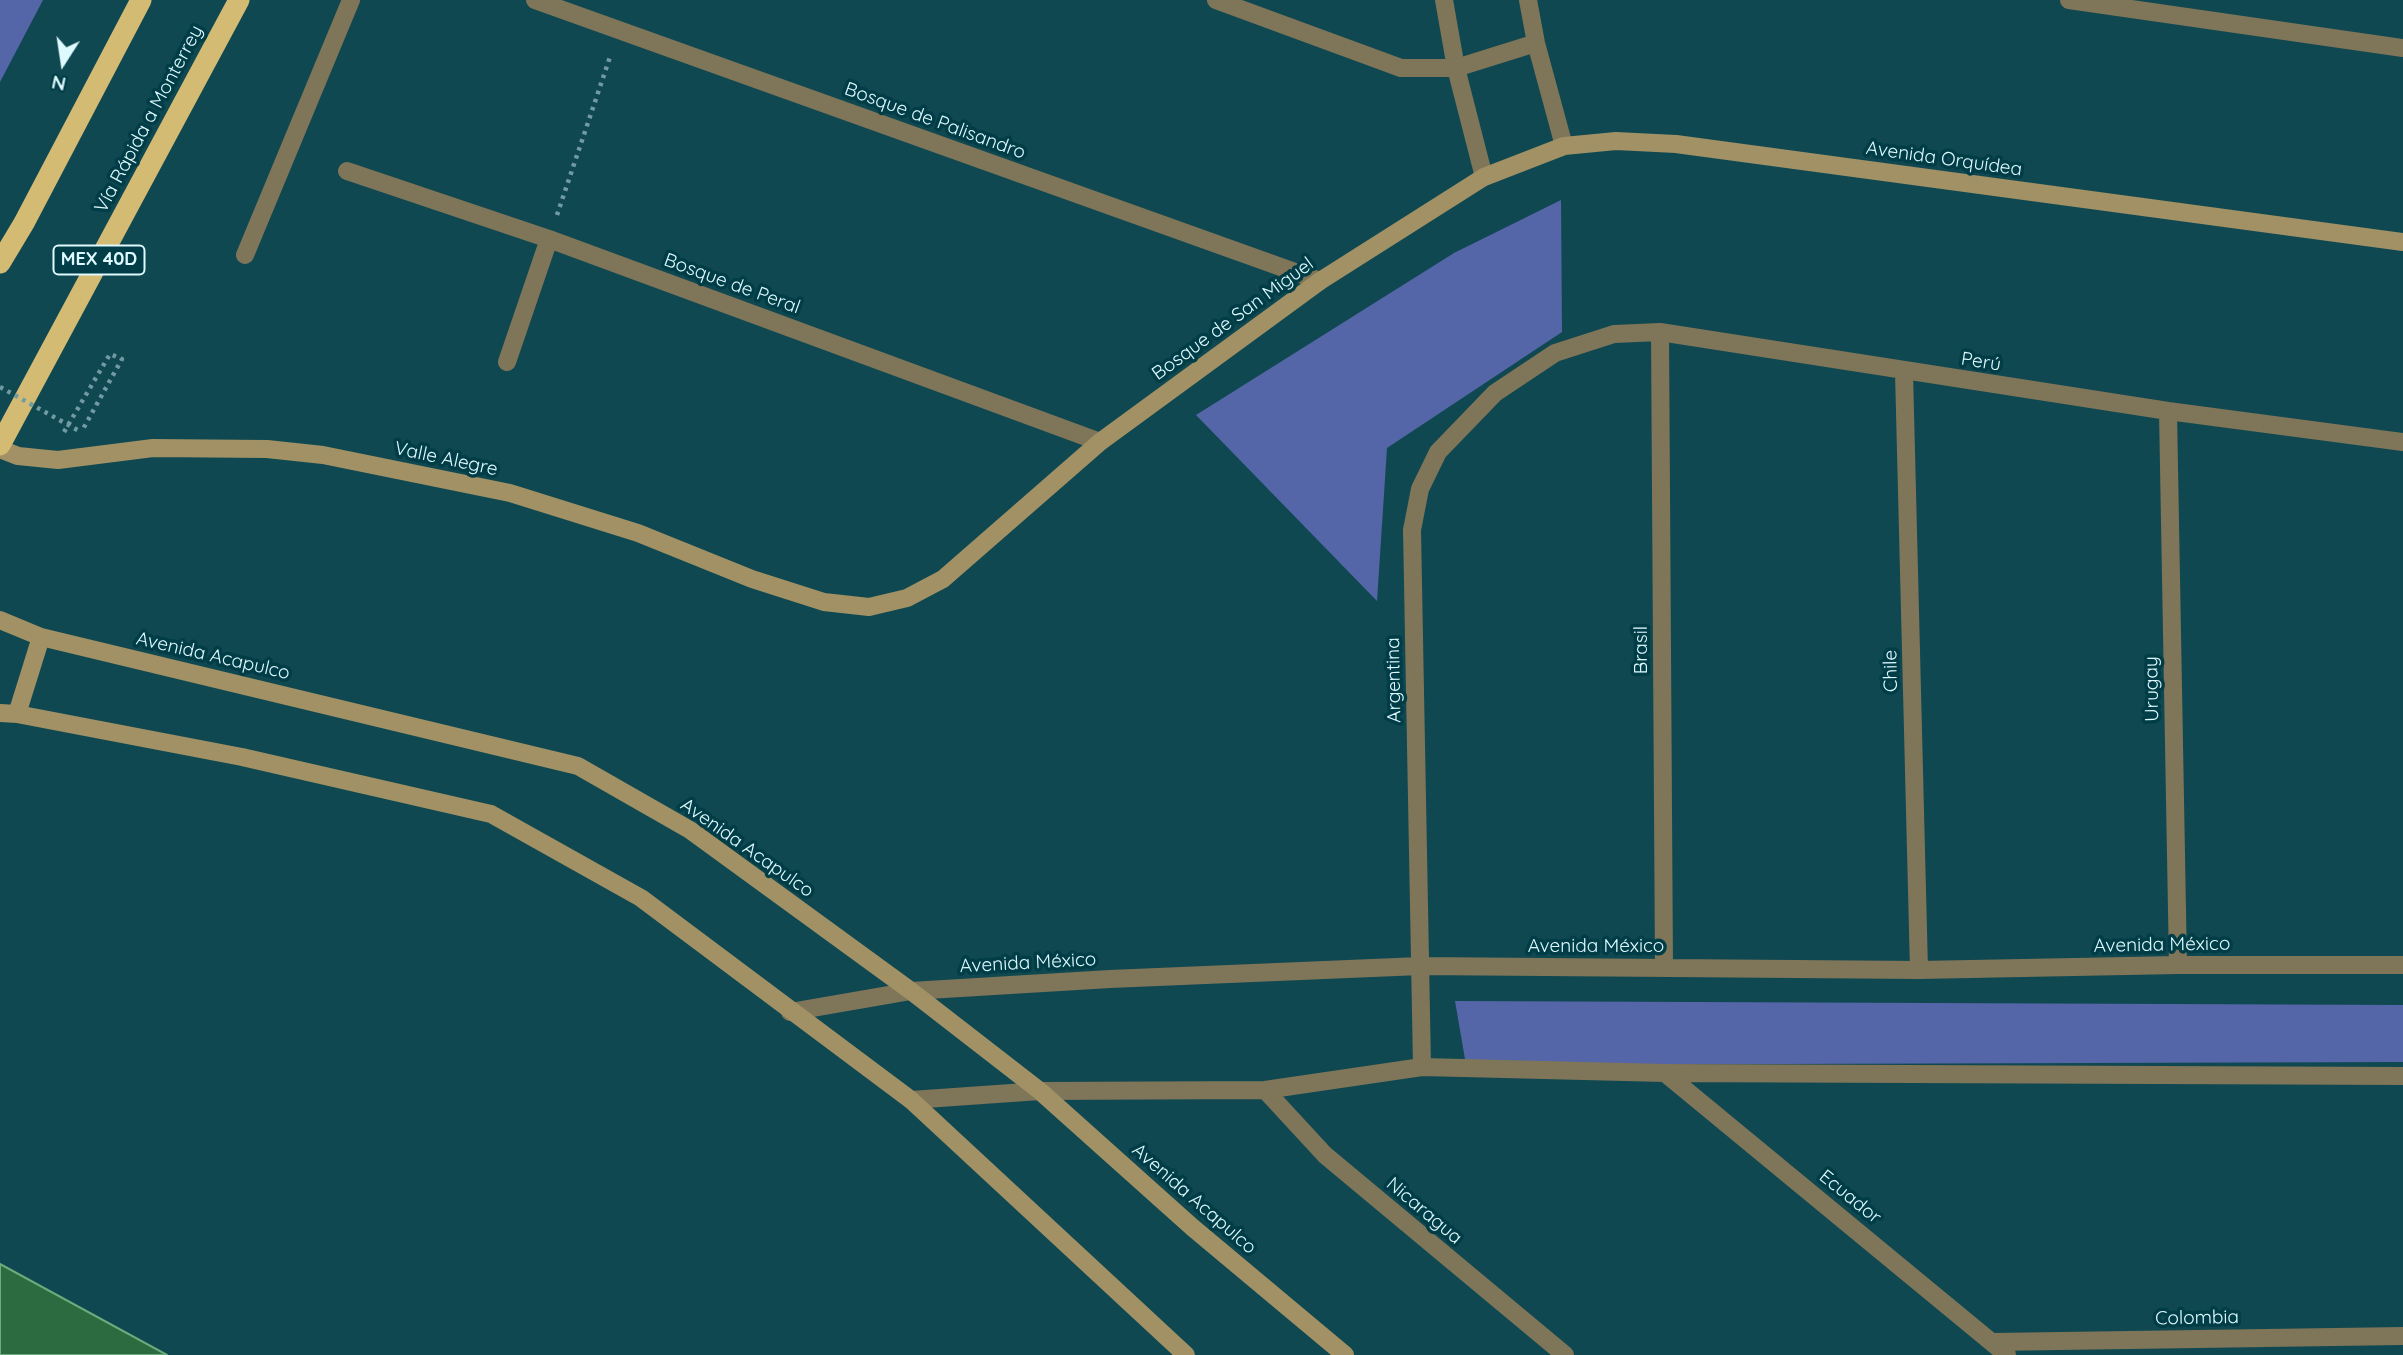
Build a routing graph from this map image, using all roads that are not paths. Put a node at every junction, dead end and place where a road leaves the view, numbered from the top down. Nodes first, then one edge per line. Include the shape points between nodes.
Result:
1 (141, 0) edge
2 (239, 0) edge
3 (351, 0) edge
4 (535, 0) edge
5 (1216, 0) edge
6 (1444, 0) edge
7 (1528, 0) edge
8 (2069, 0) edge
9 (1536, 43) junction
10 (2403, 48) edge
11 (1456, 68) junction
12 (1563, 146) junction
13 (347, 171) dead end
14 (1484, 177) junction
15 (549, 239) junction
16 (2403, 242) edge
17 (245, 255) dead end
18 (0, 263) edge
19 (1321, 281) junction
20 (1660, 332) junction
21 (1555, 353) joint
22 (507, 362) dead end
23 (1904, 372) junction
24 (2168, 411) junction
25 (1100, 442) junction
26 (2403, 442) edge
27 (0, 447) edge
28 (869, 607) joint
29 (0, 620) edge
30 (41, 637) junction
31 (8, 713) edge
32 (2178, 965) junction
33 (2403, 965) edge
34 (1420, 966) junction
35 (1664, 968) junction
36 (1919, 970) junction
37 (911, 991) junction
38 (790, 1012) junction
39 (1422, 1067) junction
40 (1665, 1073) junction
41 (2403, 1076) edge
42 (1265, 1090) junction
43 (1040, 1091) junction
44 (911, 1100) junction
45 (2403, 1336) edge
46 (1992, 1342) junction
47 (1186, 1355) edge
48 (1345, 1355) edge
49 (1565, 1355) edge
50 (2007, 1355) edge

1 - 18 highway
2 - 27 highway, Vía Rápida a Monterrey / MEX 40D
3 - 17 street
4 - 19 street, Bosque de Palisandro
5 - 11 street via 1401,68
6 - 11 street
7 - 9 street
8 - 10 street
9 - 11 street
9 - 12 street
11 - 14 street
12 - 14 street, Avenida Orquídea
12 - 16 street, Avenida Orquídea via 1616,141 1676,145
13 - 15 street, Bosque de Peral
14 - 19 street, Bosque de San Miguel
15 - 22 street
15 - 25 street, Bosque de Peral
19 - 25 street, Bosque de San Miguel
20 - 21 street, Perú via 1614,334
20 - 23 street, Perú
20 - 35 street, Brasil
21 - 34 street, Argentina via 1495,393 1470,418 1438,452 1420,489 1412,530
23 - 24 street, Perú
23 - 36 street, Chile
24 - 26 street, Perú
24 - 32 street, Urugay
25 - 28 street, Bosque de San Miguel via 943,579 907,598
27 - 28 street, Valle Alegre via 18,456 48,460 153,448 267,449 323,455 510,494 638,533 824,602
29 - 30 street, Avenida Acapulco
30 - 31 street
30 - 37 street, Avenida Acapulco via 578,766 690,830
31 - 38 street via 242,757 491,814 641,898
32 - 33 street, Avenida México
32 - 36 street, Avenida México
34 - 35 street, Avenida México
34 - 37 street, Avenida México
34 - 39 street, Argentina
35 - 36 street, Avenida México
37 - 38 street, Avenida México
37 - 43 street, Avenida Acapulco
38 - 44 street
39 - 40 street
39 - 42 street
40 - 41 street
40 - 46 street, Ecuador
42 - 43 street
42 - 49 street, Nicaragua via 1325,1155
43 - 44 street
43 - 48 street, Avenida Acapulco
44 - 47 street
45 - 46 street, Colombia
46 - 50 street, Ecuador

